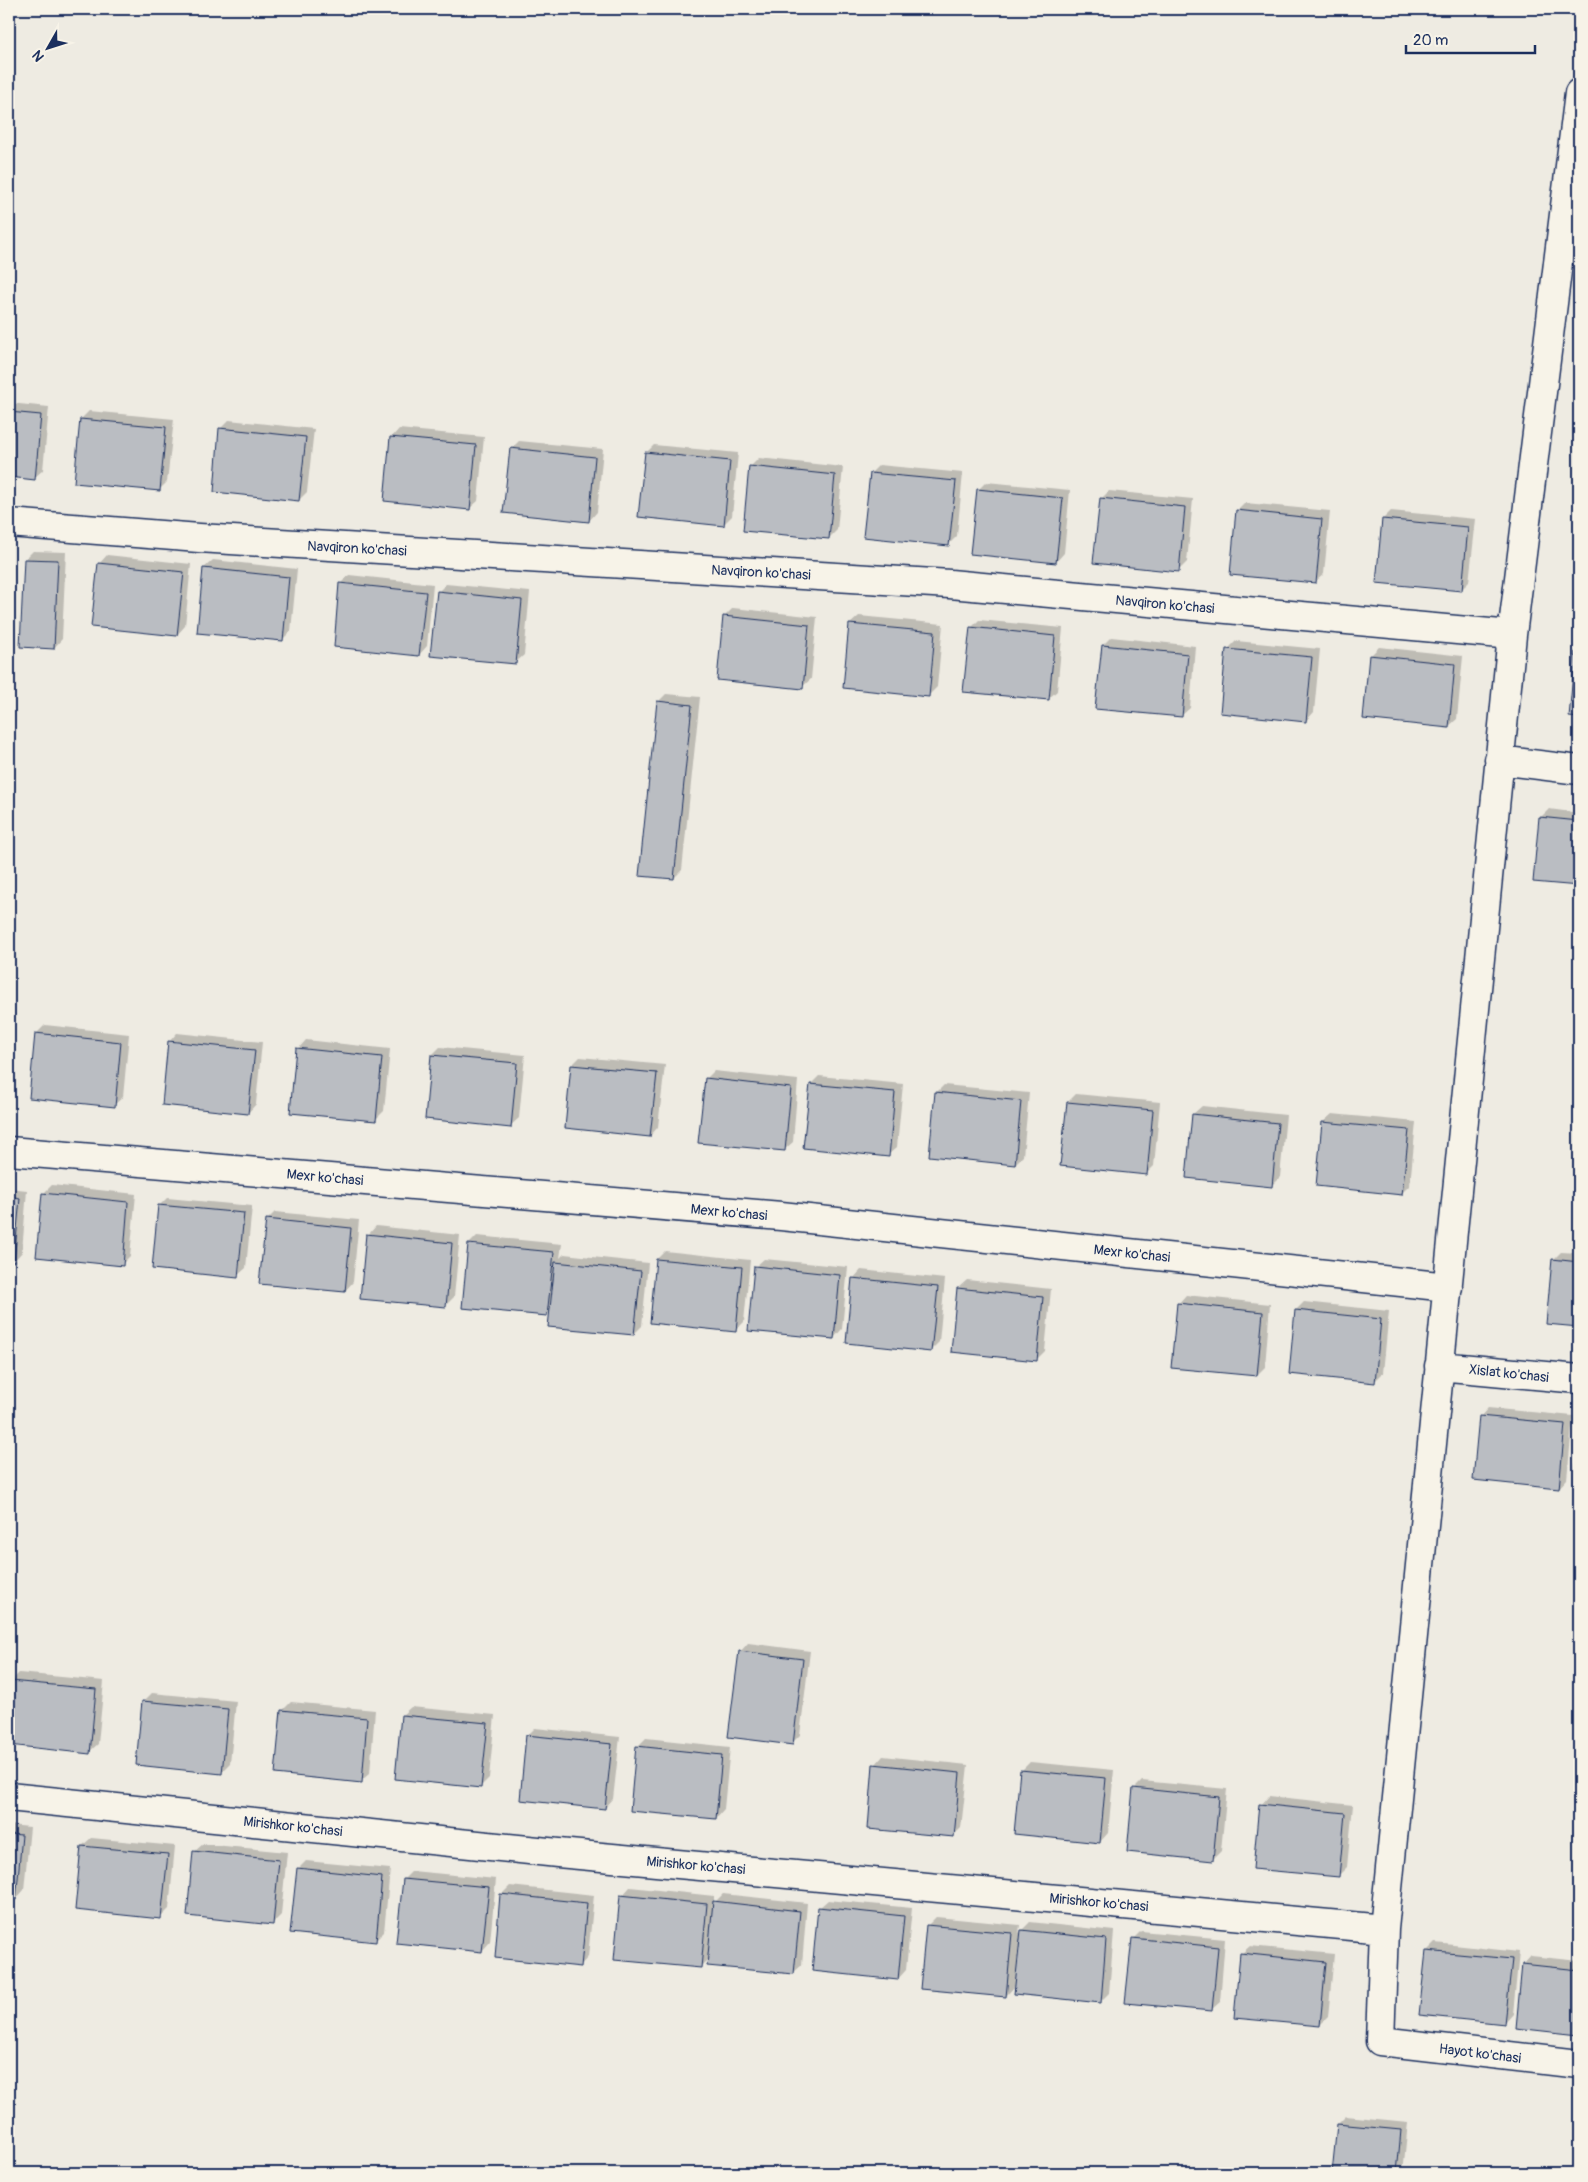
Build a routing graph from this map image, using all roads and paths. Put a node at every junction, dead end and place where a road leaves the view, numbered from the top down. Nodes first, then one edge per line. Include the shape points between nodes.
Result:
1 (1579, 93) edge
2 (1574, 175) edge
3 (9, 523) edge
4 (1512, 635) junction
5 (1499, 760) junction
6 (1579, 770) edge
7 (9, 1151) edge
8 (1448, 1287) junction
9 (1439, 1366) junction
10 (1579, 1379) edge
11 (9, 1797) edge
12 (1384, 1928) junction
13 (1579, 2064) edge

1 - 2 street
2 - 4 street
3 - 4 street, Navqiron ko'chasi via 199,538 950,584
4 - 5 street
5 - 6 street
5 - 8 street
7 - 8 street, Mexr ko'chasi via 781,1216
8 - 9 street
9 - 10 street, Xislat ko'chasi
9 - 12 street
11 - 12 street, Mirishkor ko'chasi via 568,1854
12 - 13 street, Hayot ko'chasi via 1380,2041

